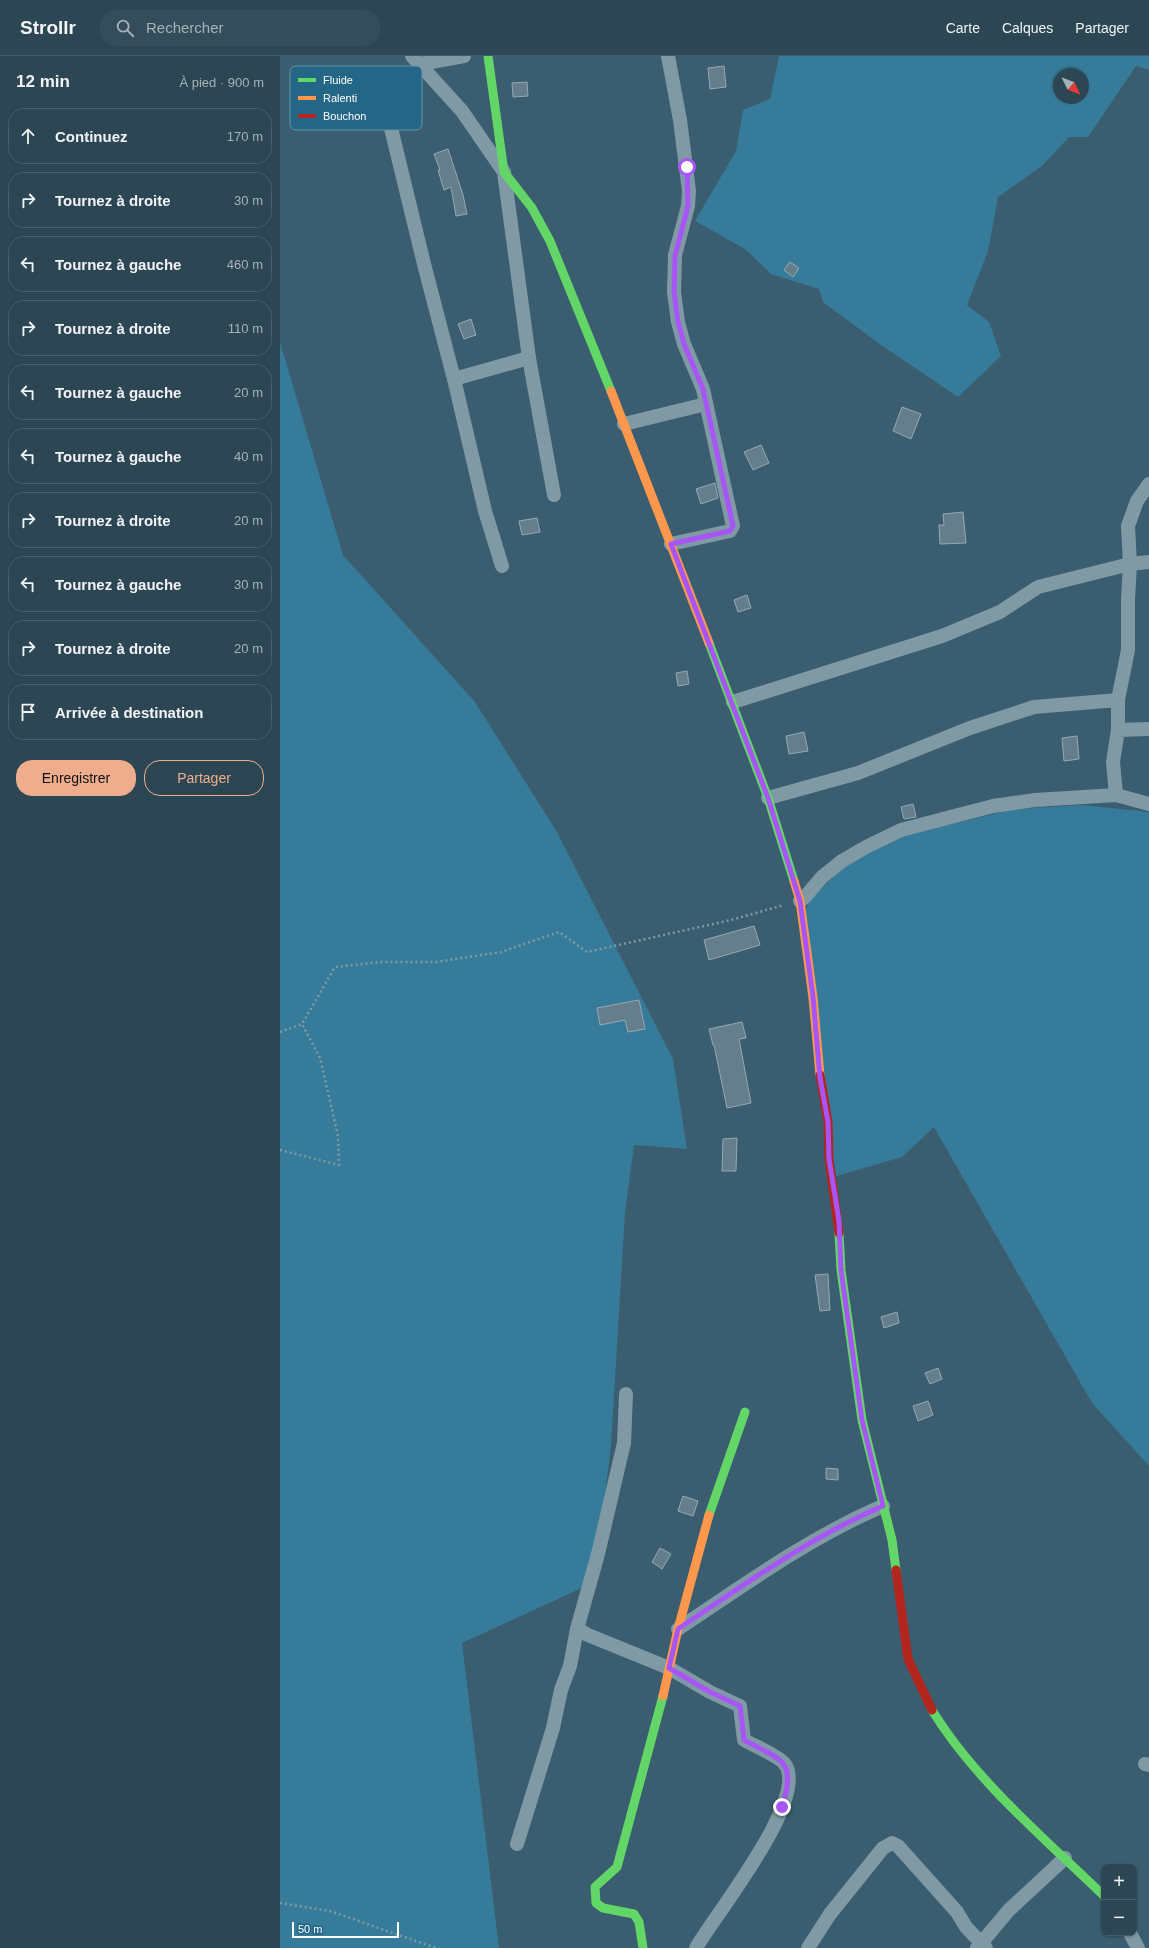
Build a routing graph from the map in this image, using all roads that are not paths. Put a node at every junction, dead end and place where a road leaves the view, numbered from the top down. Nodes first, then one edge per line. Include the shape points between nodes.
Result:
1 (464, 56) edge
2 (488, 56) edge
3 (668, 56) edge
4 (416, 60) edge
5 (422, 67) edge
6 (391, 130) edge
7 (504, 172) junction
8 (529, 358) junction
9 (454, 379) junction
10 (706, 404) junction
11 (624, 424) junction
12 (1149, 484) edge
13 (554, 495) dead end
14 (671, 544) junction
15 (1149, 562) edge
16 (1130, 564) junction
17 (502, 566) dead end
18 (1118, 700) junction
19 (733, 702) junction
20 (1149, 729) edge
21 (1118, 730) junction
22 (1116, 795) junction
23 (768, 798) junction
24 (1149, 804) edge
25 (800, 901) junction
26 (626, 1394) dead end
27 (745, 1412) dead end
28 (883, 1506) junction
29 (577, 1629) junction
30 (678, 1629) junction
31 (669, 1668) junction
32 (517, 1844) dead end
33 (1065, 1858) junction
34 (1101, 1893) edge
35 (1132, 1936) edge
36 (981, 1947) edge
37 (643, 1948) edge
38 (696, 1948) edge
39 (808, 1948) edge
40 (1138, 1948) edge

1 - 4 street
2 - 7 street
3 - 10 street via 689,191 688,206 675,256 674,292 684,344 703,389
5 - 7 street via 462,111
6 - 9 street
7 - 8 street
7 - 11 street via 532,208 550,241
8 - 9 street
8 - 13 street
9 - 17 street via 485,511
10 - 11 street
10 - 14 street via 733,526 730,531
11 - 14 street
12 - 16 street via 1137,501 1128,526
14 - 19 street
15 - 16 street
16 - 18 street via 1128,650
16 - 19 street via 1038,587 1000,612 942,636
18 - 21 street
18 - 23 street via 1034,707 970,728 858,773
19 - 23 street
20 - 21 street
21 - 22 street via 1113,762
22 - 24 street
22 - 25 street via 1079,796 993,806 901,830 842,861 822,877
23 - 25 street
25 - 28 street via 813,997 820,1078 828,1122 829,1159 839,1221 841,1270 862,1420
26 - 29 street via 624,1443
27 - 30 street via 705,1526
28 - 30 street via 811,1542
28 - 33 street via 892,1540 908,1659 930,1707 941,1725 980,1773
29 - 31 street
29 - 32 street via 570,1666 560,1690 553,1728
30 - 31 street
31 - 37 street via 660,1712 617,1867 595,1886 596,1903 603,1908 634,1914 639,1922
31 - 38 street via 740,1706 744,1740 784,1762 788,1771 787,1792 777,1823
33 - 34 street
33 - 36 street via 1009,1910
35 - 40 street
36 - 39 street via 957,1912 928,1878 898,1846 892,1843 883,1848 830,1914

